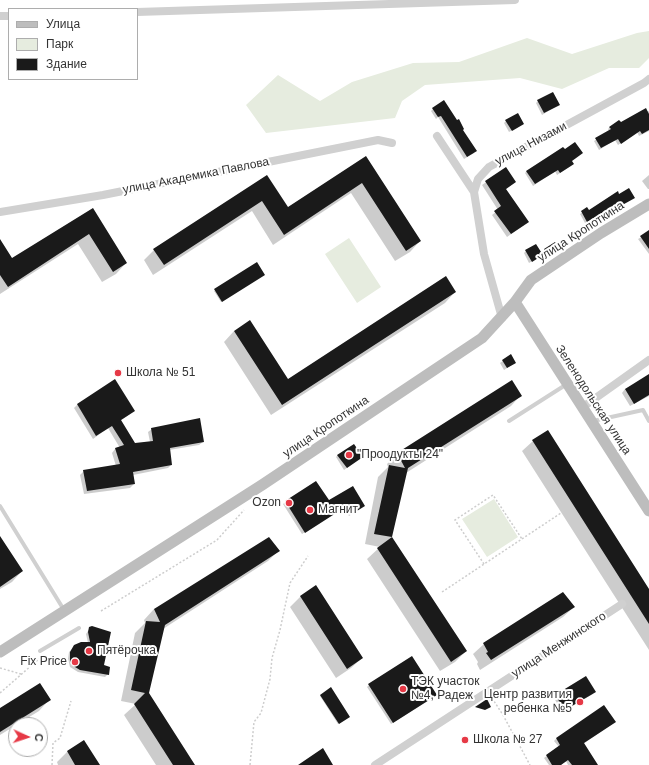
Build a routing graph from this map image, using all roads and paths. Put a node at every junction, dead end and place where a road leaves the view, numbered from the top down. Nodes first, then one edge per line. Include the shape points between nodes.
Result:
1 (515, 0) edge
2 (479, 1) edge
3 (424, 2) edge
4 (387, 3) edge
5 (138, 12) edge
6 (649, 79) edge
7 (437, 136) dead end
8 (392, 143) dead end
9 (474, 192) junction
10 (649, 204) edge
11 (0, 212) edge
12 (515, 302) junction
13 (502, 318) junction
14 (649, 360) edge
15 (567, 384) junction
16 (583, 407) junction
17 (509, 421) dead end
18 (649, 421) edge
19 (592, 422) junction
20 (0, 506) edge
21 (245, 508) dead end
22 (564, 511) dead end
23 (649, 511) edge
24 (522, 539) junction
25 (308, 556) dead end
26 (484, 564) junction
27 (442, 592) dead end
28 (622, 604) dead end
29 (64, 610) junction
30 (101, 611) dead end
31 (79, 628) dead end
32 (40, 651) dead end
33 (0, 652) edge
34 (43, 656) dead end
35 (0, 668) edge
36 (22, 674) junction
37 (488, 692) junction
38 (0, 693) edge
39 (71, 701) dead end
40 (52, 765) edge
41 (250, 765) edge
42 (375, 765) edge
43 (530, 765) edge

1 - 2 street
2 - 3 street
3 - 4 street
4 - 5 street
6 - 9 street, улица Низами via 488,167 478,179
7 - 9 street
8 - 11 street, улица Академика Павлова via 378,140 103,195
9 - 13 street via 484,254
10 - 12 street, улица Кропоткина via 531,280
12 - 13 street, улица Кропоткина
12 - 15 street, Зеленодольская улица
13 - 29 street, улица Кропоткина via 482,338 262,485
14 - 16 street
15 - 16 street, Зеленодольская улица
15 - 17 lane
16 - 19 street, Зеленодольская улица
18 - 19 lane via 643,410
19 - 23 street, Зеленодольская улица
20 - 29 lane
21 - 30 path via 217,540
22 - 24 path
24 - 26 path
24 - 26 path via 493,495 455,520
25 - 41 path via 290,583 272,658 270,679 261,713 254,722
26 - 27 path
28 - 37 street, улица Менжинского
29 - 33 street, улица Кропоткина
31 - 32 lane
34 - 36 path
35 - 36 path
36 - 38 path
37 - 42 street, улица Менжинского
37 - 43 path
39 - 40 path via 60,738 53,743

